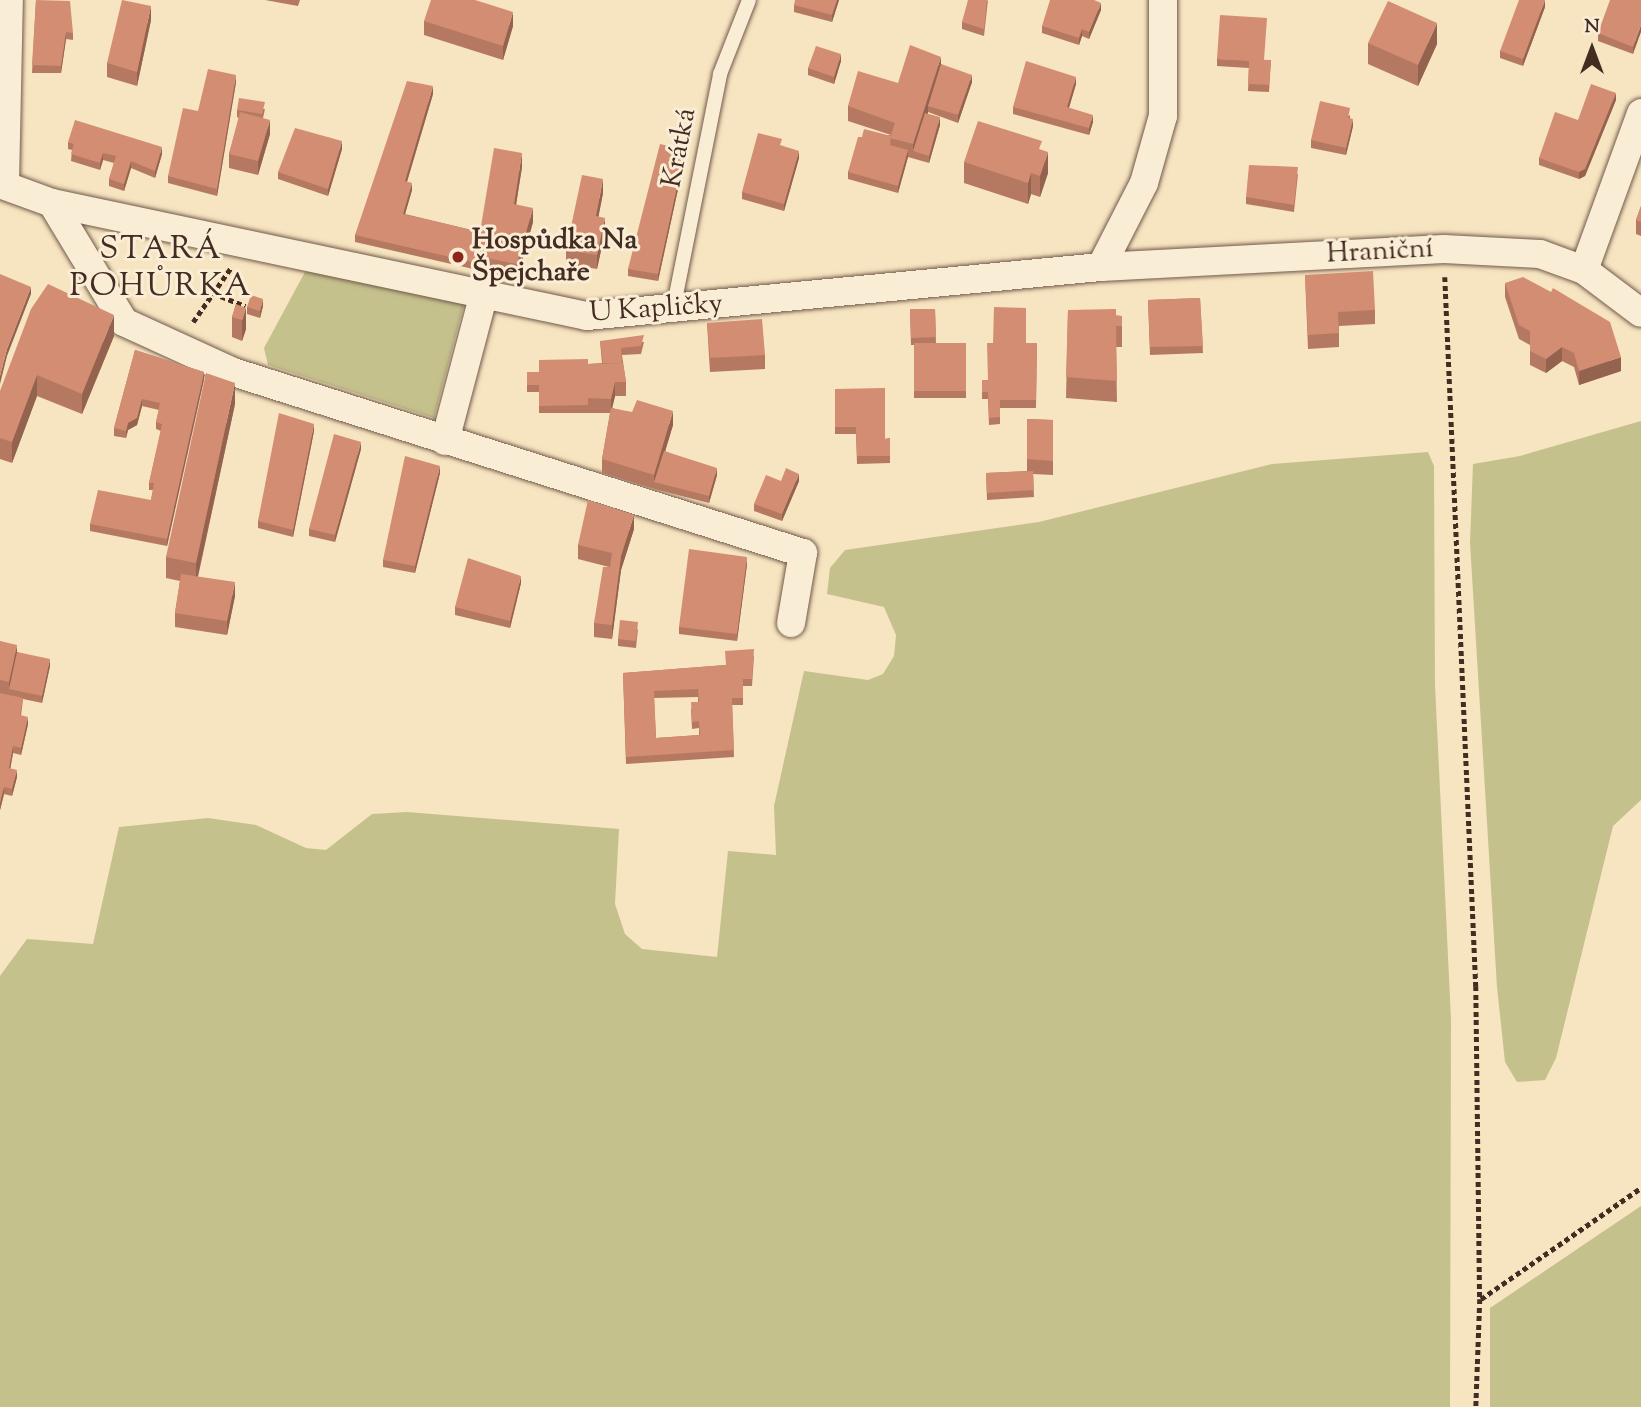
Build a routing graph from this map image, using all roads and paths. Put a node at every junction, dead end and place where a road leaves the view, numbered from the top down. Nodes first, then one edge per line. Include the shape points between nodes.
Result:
1 (9, 0) edge
2 (749, 0) edge
3 (1163, 0) edge
4 (1641, 113) edge
5 (2, 184) edge
6 (51, 202) junction
7 (248, 241) junction
8 (1444, 249) junction
9 (1101, 267) junction
10 (1584, 270) junction
11 (213, 293) junction
12 (484, 293) junction
13 (246, 306) edge
14 (673, 310) junction
15 (1641, 313) edge
16 (176, 346) junction
17 (445, 441) junction
18 (791, 624) dead end
19 (1641, 1188) edge
20 (1480, 1300) junction
21 (1476, 1407) edge

1 - 5 street
2 - 14 lane, Krátká via 720,74
3 - 9 street via 1163,116 1144,183
4 - 10 street
5 - 6 street, U Kapličky
6 - 7 street, U Kapličky
6 - 16 street via 124,322
7 - 11 path
7 - 12 street, U Kapličky
8 - 9 street, Hraniční
8 - 10 street, Hraniční via 1541,254
8 - 20 path via 1475,986
9 - 14 street, U Kapličky
10 - 15 street, Hraniční
11 - 13 path
11 - 16 path
12 - 14 street, U Kapličky via 587,316
12 - 17 street
16 - 17 street via 233,372
17 - 18 street via 803,553
19 - 20 path
20 - 21 path

